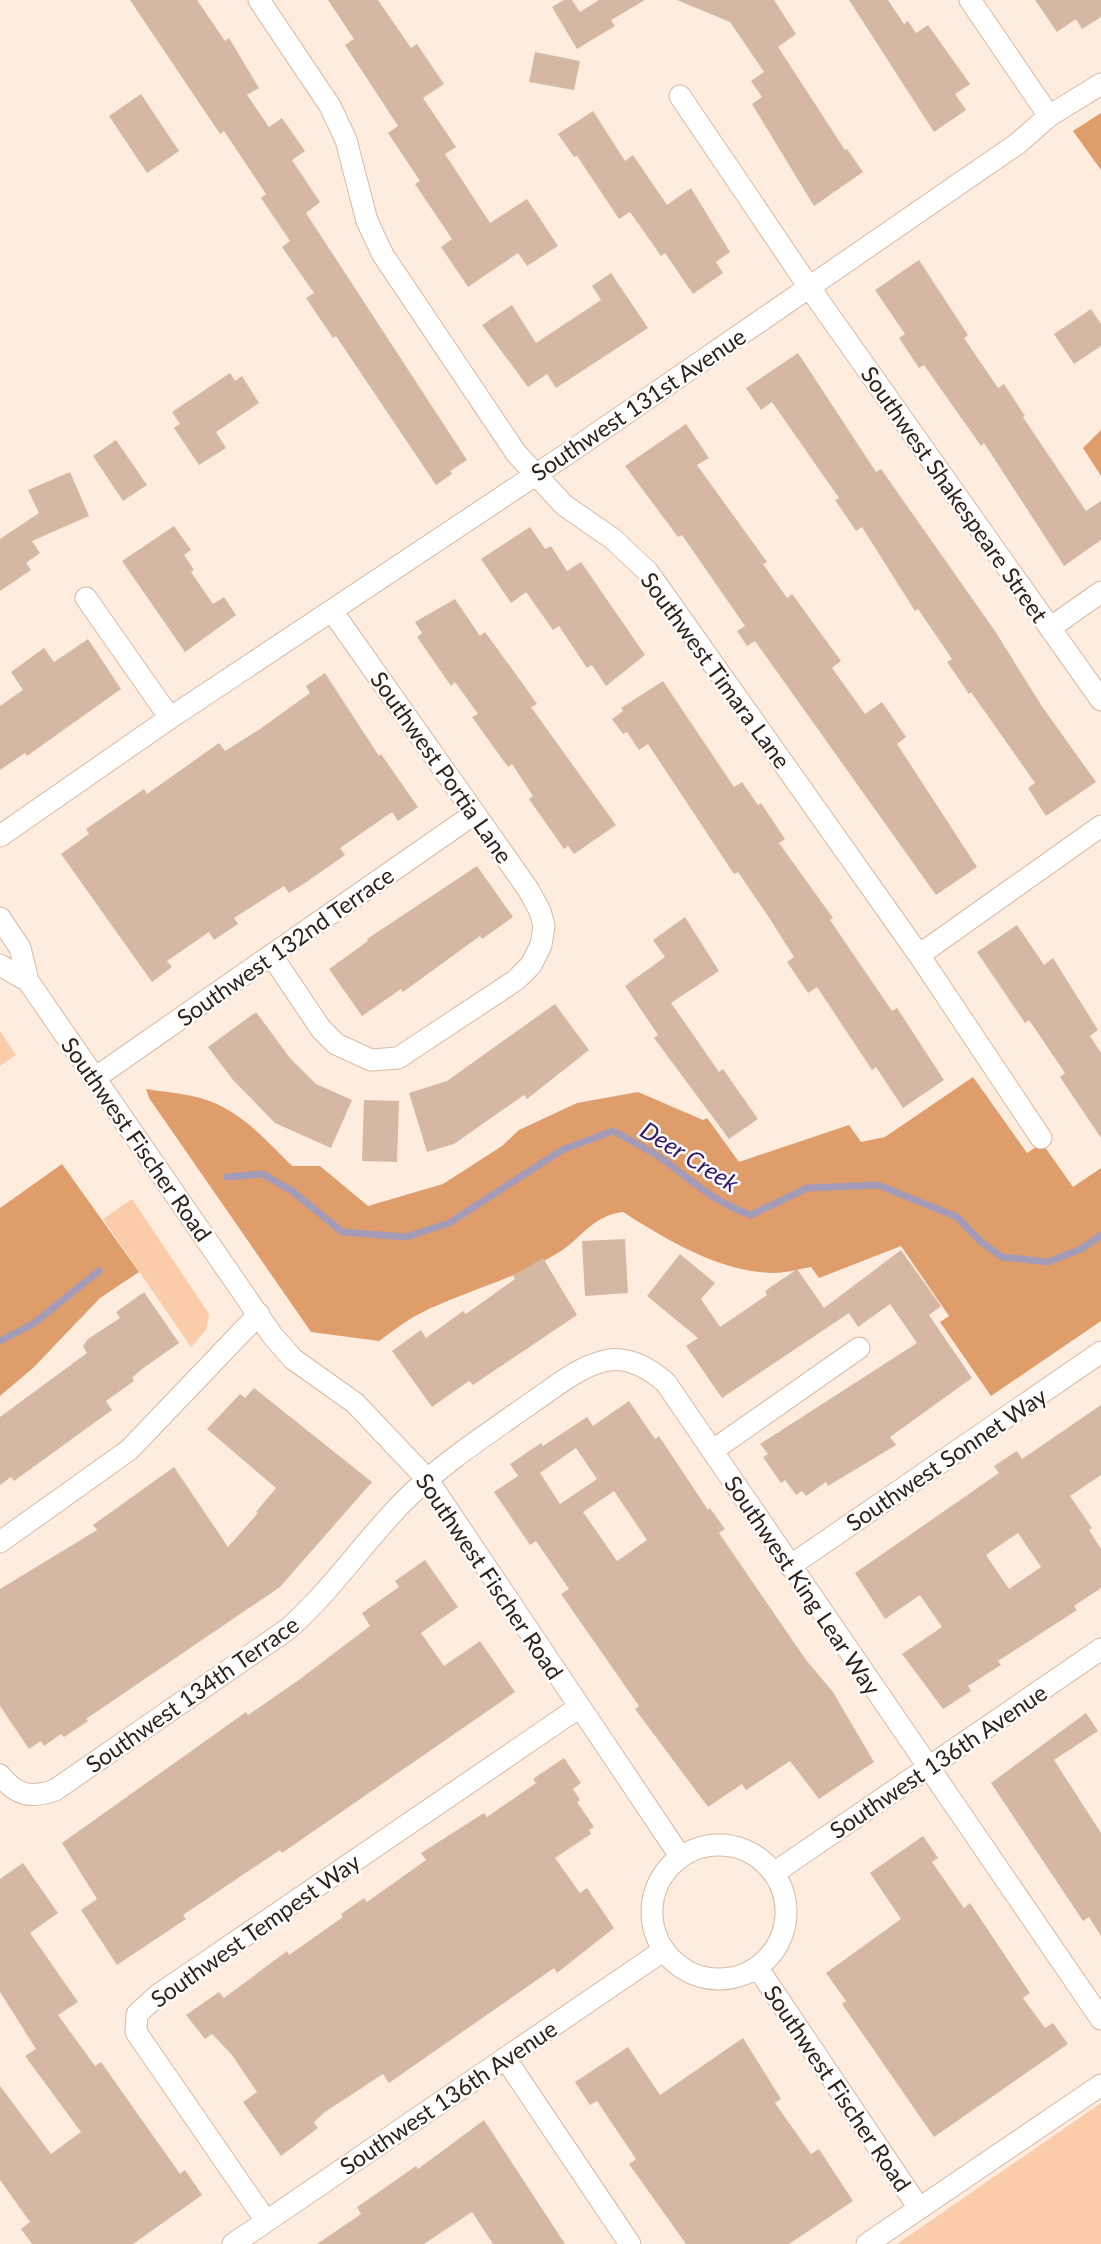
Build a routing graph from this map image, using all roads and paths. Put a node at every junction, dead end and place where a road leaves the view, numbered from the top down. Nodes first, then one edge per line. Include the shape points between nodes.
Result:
1 (259, 0) edge
2 (970, 0) edge
3 (1101, 84) edge
4 (680, 96) dead end
5 (1049, 116) junction
6 (809, 288) junction
7 (536, 474) junction
8 (1101, 592) edge
9 (86, 598) dead end
10 (332, 611) junction
11 (1050, 628) junction
12 (1101, 701) edge
13 (170, 718) junction
14 (474, 814) junction
15 (1101, 826) edge
16 (0, 836) edge
17 (0, 918) edge
18 (919, 955) junction
19 (272, 956) junction
20 (0, 965) edge
21 (28, 981) junction
22 (95, 1078) junction
23 (1041, 1138) dead end
24 (259, 1314) junction
25 (859, 1348) dead end
26 (1101, 1352) edge
27 (712, 1451) junction
28 (427, 1479) junction
29 (0, 1542) edge
30 (790, 1566) junction
31 (1101, 1649) edge
32 (578, 1708) junction
33 (928, 1768) junction
34 (0, 1775) edge
35 (680, 1857) junction
36 (774, 1873) junction
37 (664, 1950) junction
38 (757, 1967) junction
39 (1101, 2019) edge
40 (505, 2058) junction
41 (1101, 2085) edge
42 (919, 2208) junction
43 (266, 2221) junction
44 (233, 2244) edge
45 (630, 2244) edge
46 (867, 2244) edge

1 - 7 street, Southwest Timara Lane via 330,106 346,140 366,221 383,255 516,453
2 - 5 street
3 - 5 street, Southwest 131st Avenue
4 - 6 street, Southwest Shakespeare Street
5 - 6 street, Southwest 131st Avenue via 1017,144
6 - 7 street, Southwest 131st Avenue
6 - 11 street, Southwest Shakespeare Street
7 - 10 street, Southwest 131st Avenue
7 - 18 street, Southwest Timara Lane via 564,505 613,539 648,572
8 - 11 street
9 - 13 street
10 - 13 street, Southwest 131st Avenue
10 - 14 street, Southwest Portia Lane
11 - 12 street, Southwest Shakespeare Street
13 - 16 street, Southwest 131st Avenue
14 - 19 street, Southwest 132nd Terrace
14 - 19 street, Southwest Portia Lane via 528,889 544,926 537,955 516,980 407,1055 388,1060 362,1057 328,1037
15 - 18 street
17 - 21 street, Southwest Fischer Road via 20,948
18 - 23 street, Southwest Timara Lane
19 - 22 street, Southwest 132nd Terrace
20 - 21 street, Southwest Fischer Road
21 - 22 street, Southwest Fischer Road
22 - 24 street, Southwest Fischer Road
24 - 28 street, Southwest Fischer Road via 293,1359 355,1403
24 - 29 street via 129,1450
25 - 27 street
26 - 30 street, Southwest Sonnet Way
27 - 28 street, Southwest King Lear Way via 666,1383 649,1368 610,1360 582,1369
27 - 30 street, Southwest King Lear Way
28 - 32 street, Southwest Fischer Road
28 - 34 street, Southwest 134th Terrace via 313,1608 288,1629 55,1790 28,1796
30 - 33 street, Southwest King Lear Way
31 - 33 street, Southwest 136th Avenue
32 - 35 street, Southwest Fischer Road
32 - 43 street, Southwest Tempest Way via 158,1995 137,2014 136,2032
33 - 36 street, Southwest 136th Avenue
33 - 39 street, Southwest King Lear Way
35 - 36 street via 708,1845 731,1846 755,1854
35 - 37 street via 664,1874 653,1898 653,1924
36 - 38 street via 785,1896 786,1922 775,1949
37 - 38 street via 683,1968 706,1978 732,1978
37 - 40 street, Southwest 136th Avenue
38 - 42 street, Southwest Fischer Road
40 - 43 street, Southwest 136th Avenue
40 - 45 street
41 - 42 street
42 - 46 street
43 - 44 street, Southwest 136th Avenue

